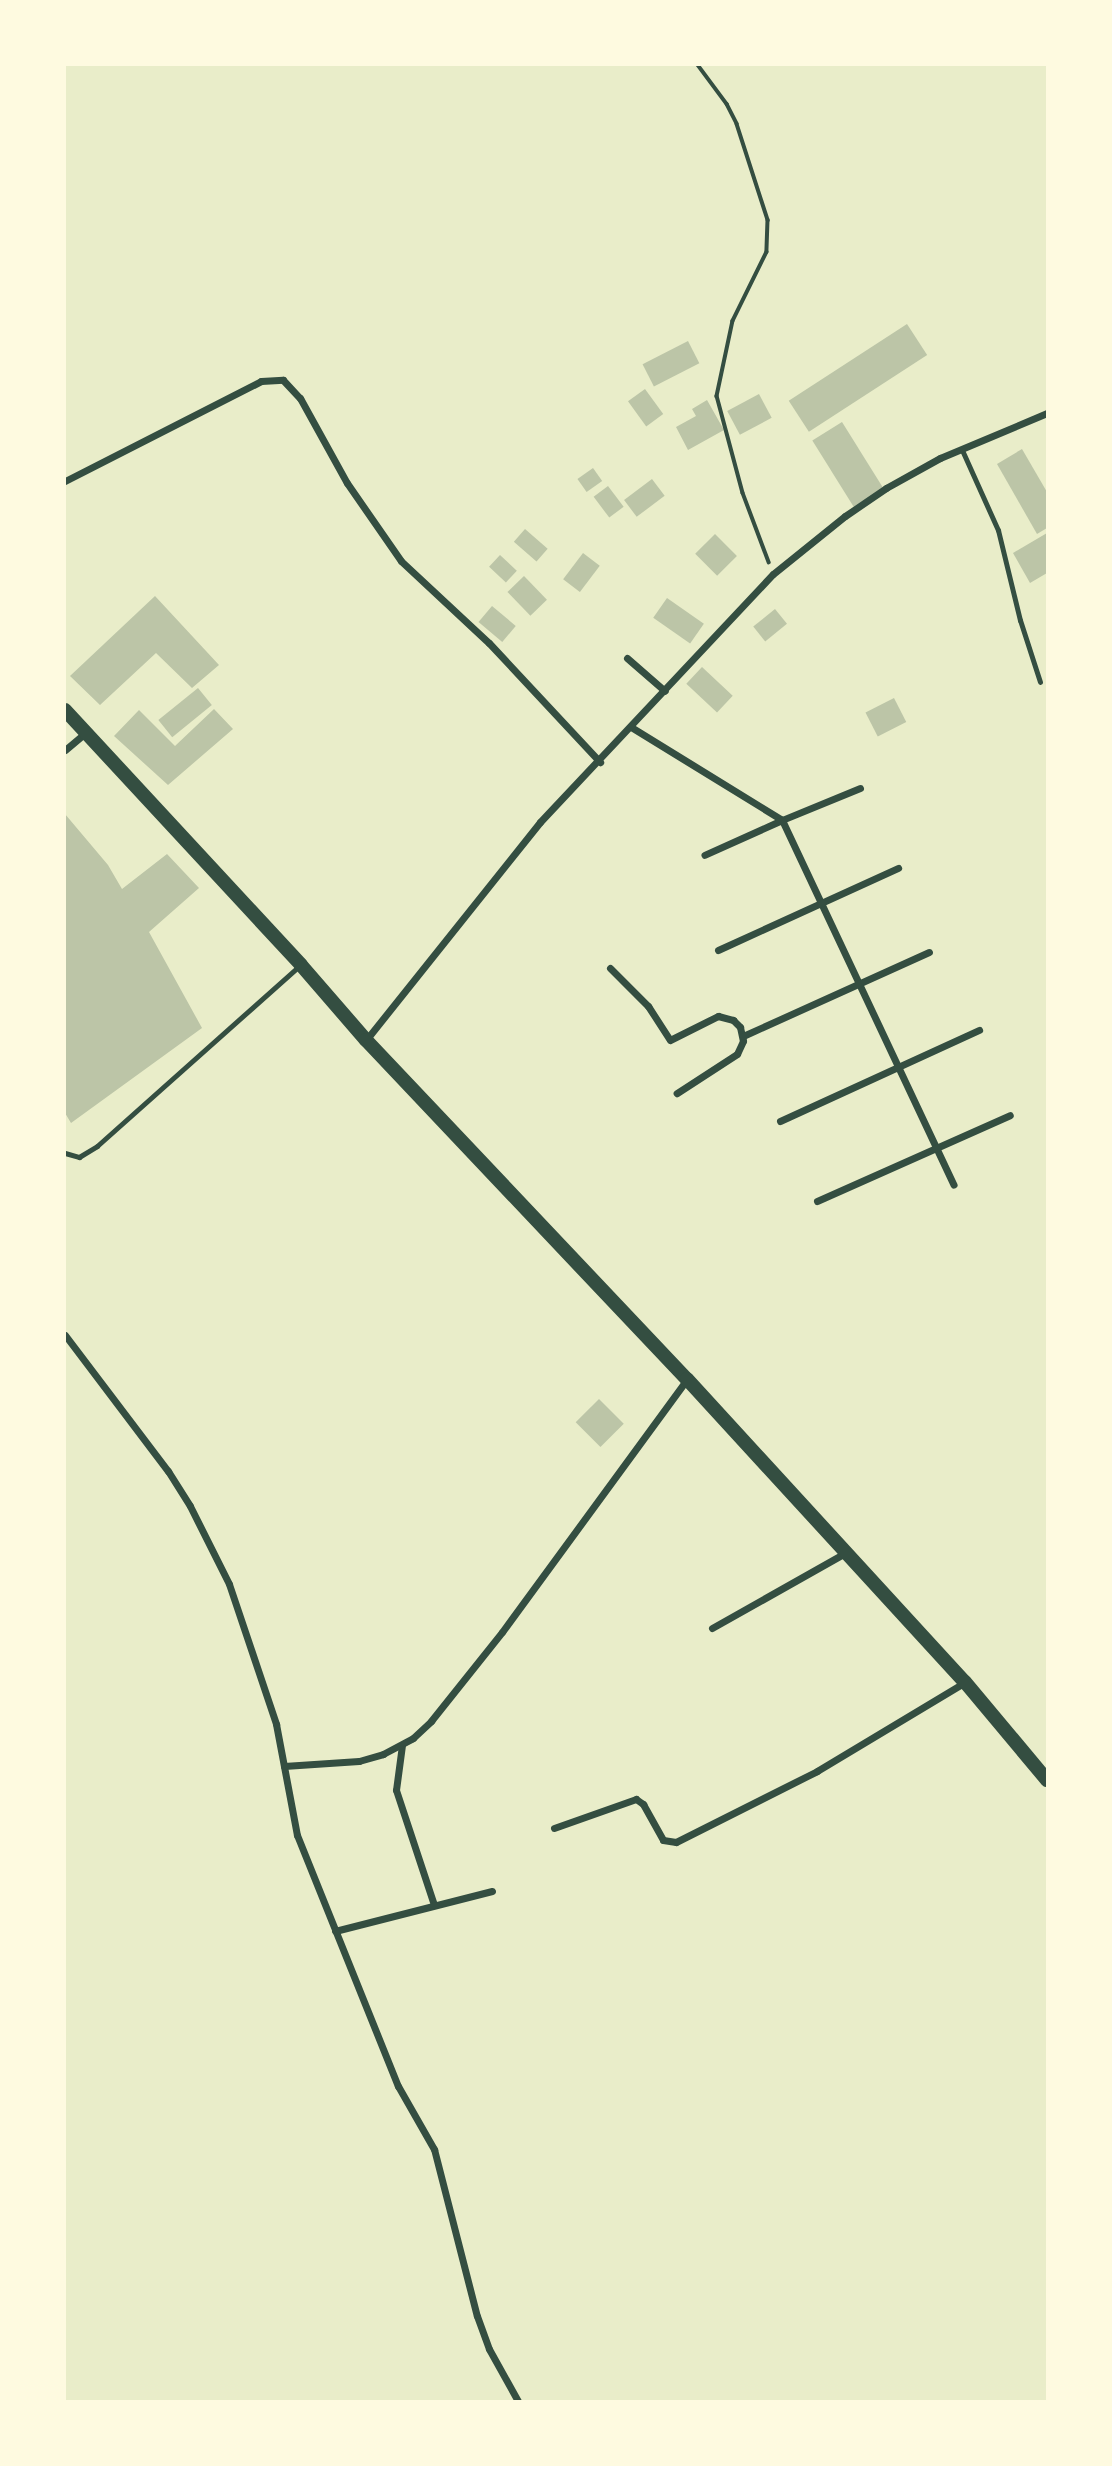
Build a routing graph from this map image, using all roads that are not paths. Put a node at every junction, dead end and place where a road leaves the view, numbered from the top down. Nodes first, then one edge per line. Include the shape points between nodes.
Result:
1 (1047, 413) edge
2 (962, 450) junction
3 (65, 481) edge
4 (627, 658) dead end
5 (1040, 682) dead end
6 (665, 691) junction
7 (65, 710) edge
8 (631, 727) junction
9 (86, 732) junction
10 (65, 750) edge
11 (600, 762) junction
12 (860, 788) dead end
13 (782, 820) junction
14 (704, 855) dead end
15 (898, 868) dead end
16 (821, 903) junction
17 (718, 950) dead end
18 (929, 953) dead end
19 (301, 965) junction
20 (610, 968) dead end
21 (860, 984) junction
22 (979, 1030) dead end
23 (743, 1036) junction
24 (366, 1040) junction
25 (898, 1066) junction
26 (677, 1093) dead end
27 (1010, 1115) dead end
28 (780, 1121) dead end
29 (937, 1148) junction
30 (65, 1153) edge
31 (954, 1185) dead end
32 (817, 1201) dead end
33 (65, 1335) edge
34 (687, 1379) junction
35 (845, 1553) junction
36 (712, 1628) dead end
37 (965, 1682) junction
38 (402, 1745) junction
39 (284, 1766) junction
40 (1047, 1780) edge
41 (554, 1828) dead end
42 (492, 1891) dead end
43 (434, 1905) junction
44 (335, 1931) junction
45 (518, 2401) edge

1 - 2 street
2 - 5 lane via 998,530
2 - 6 street via 886,488 773,574
3 - 11 street via 261,381 283,380 300,398 346,483 401,561 489,643
4 - 6 street
6 - 8 street
7 - 9 main road
8 - 11 street
8 - 13 street
9 - 10 street
9 - 19 main road
11 - 24 street via 541,822
12 - 13 street
13 - 14 street
13 - 16 street
15 - 16 street
16 - 17 street
16 - 21 street
18 - 21 street
19 - 24 main road
19 - 30 lane via 97,1146 79,1157
20 - 23 street via 648,1006 670,1040 718,1016 733,1020
21 - 23 street
21 - 25 street
22 - 25 street
23 - 26 street via 737,1054
24 - 34 main road
25 - 28 street
25 - 29 street
27 - 29 street
29 - 31 street
29 - 32 street
33 - 39 street via 168,1471 208,1540 229,1584 270,1704
34 - 35 main road
34 - 38 street via 456,1692
35 - 36 street
35 - 37 main road
37 - 40 main road
37 - 41 street via 817,1771 676,1842 663,1840 636,1799
38 - 39 street via 359,1761
38 - 43 street via 396,1790
39 - 44 street via 297,1835
42 - 43 street
43 - 44 street
44 - 45 street via 406,2104 434,2149 477,2316 489,2349

